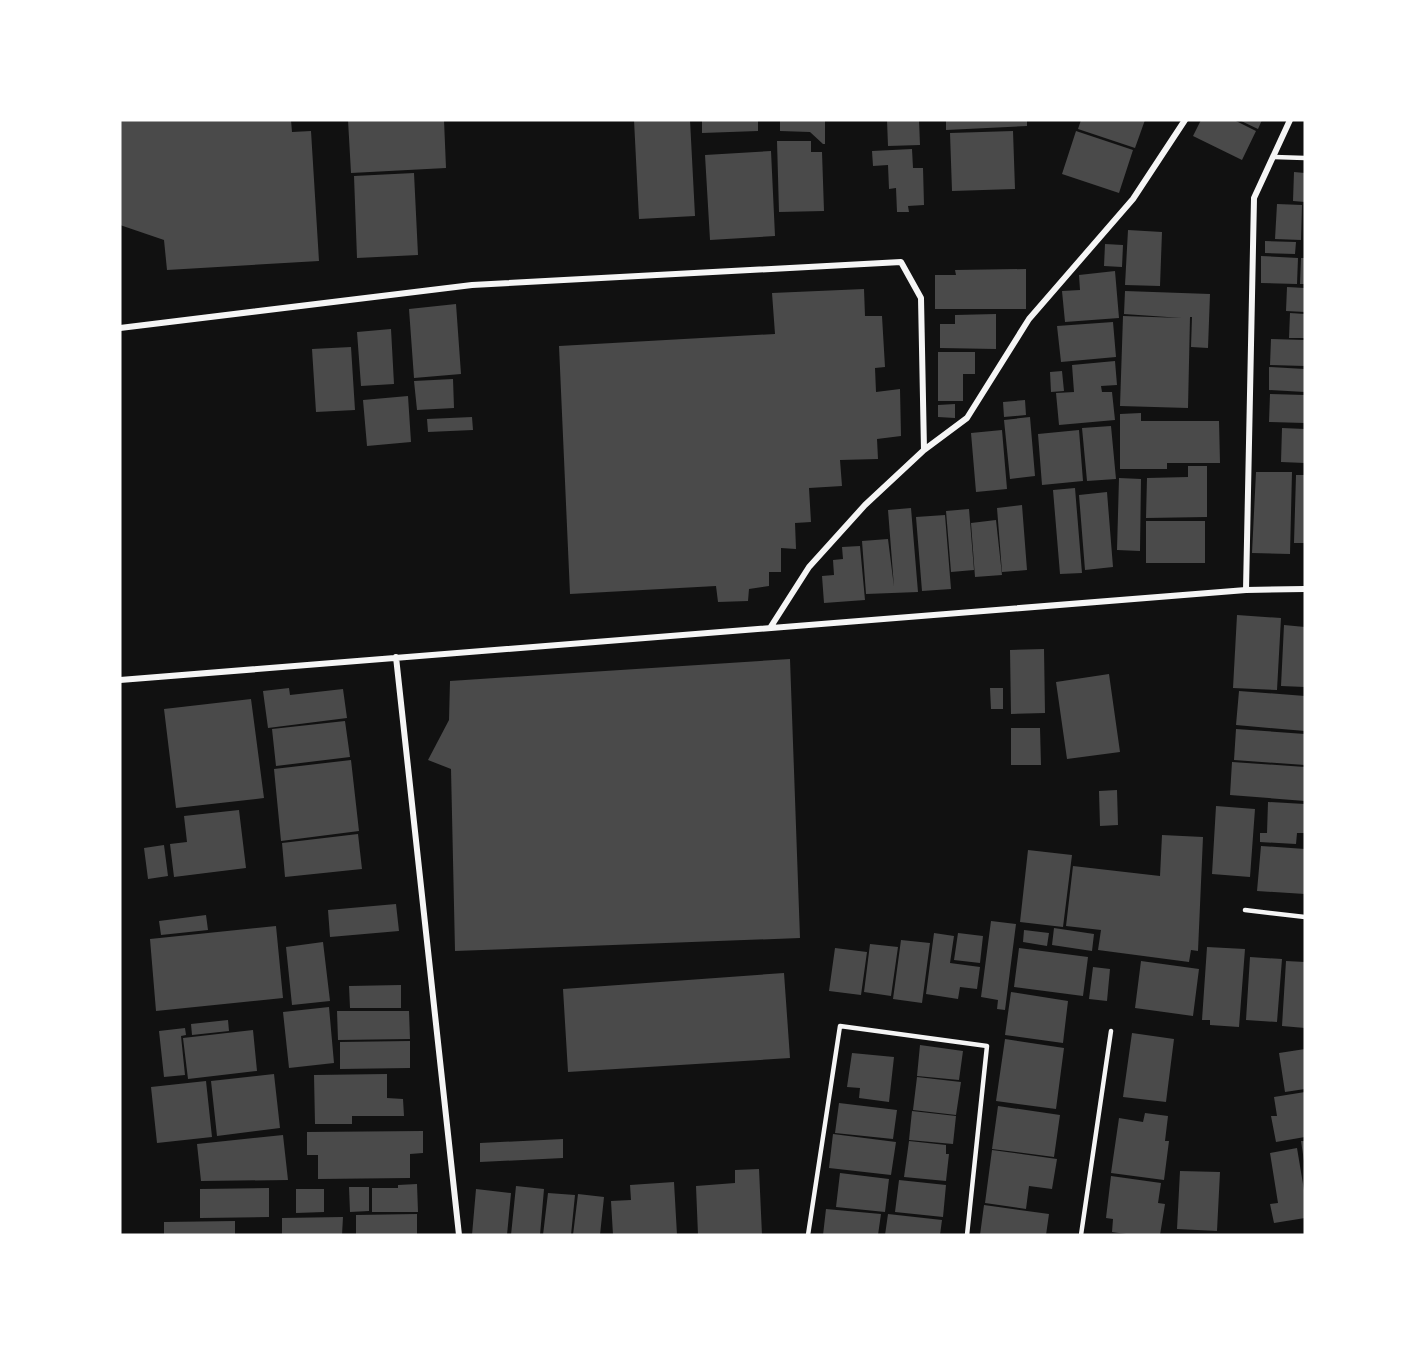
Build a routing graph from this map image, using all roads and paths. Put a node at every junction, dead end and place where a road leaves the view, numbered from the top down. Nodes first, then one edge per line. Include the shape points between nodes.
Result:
1 (1185, 120) edge
2 (1290, 120) edge
3 (1274, 157) junction
4 (1305, 158) edge
5 (120, 328) edge
6 (924, 450) junction
7 (1305, 589) edge
8 (1246, 590) junction
9 (770, 628) junction
10 (396, 657) junction
11 (120, 680) edge
12 (1245, 910) dead end
13 (1305, 917) edge
14 (1111, 1031) dead end
15 (459, 1235) edge
16 (808, 1235) edge
17 (967, 1235) edge
18 (1081, 1235) edge

1 - 6 street via 1133,199 1029,319 967,418
2 - 3 street
3 - 4 lane
3 - 8 street via 1254,198
5 - 6 street via 472,285 902,262 921,298
6 - 9 street via 865,505 809,567
7 - 8 street
8 - 9 street
9 - 10 street
10 - 11 street
10 - 15 street
12 - 13 lane
14 - 18 lane
16 - 17 lane via 840,1026 987,1046

